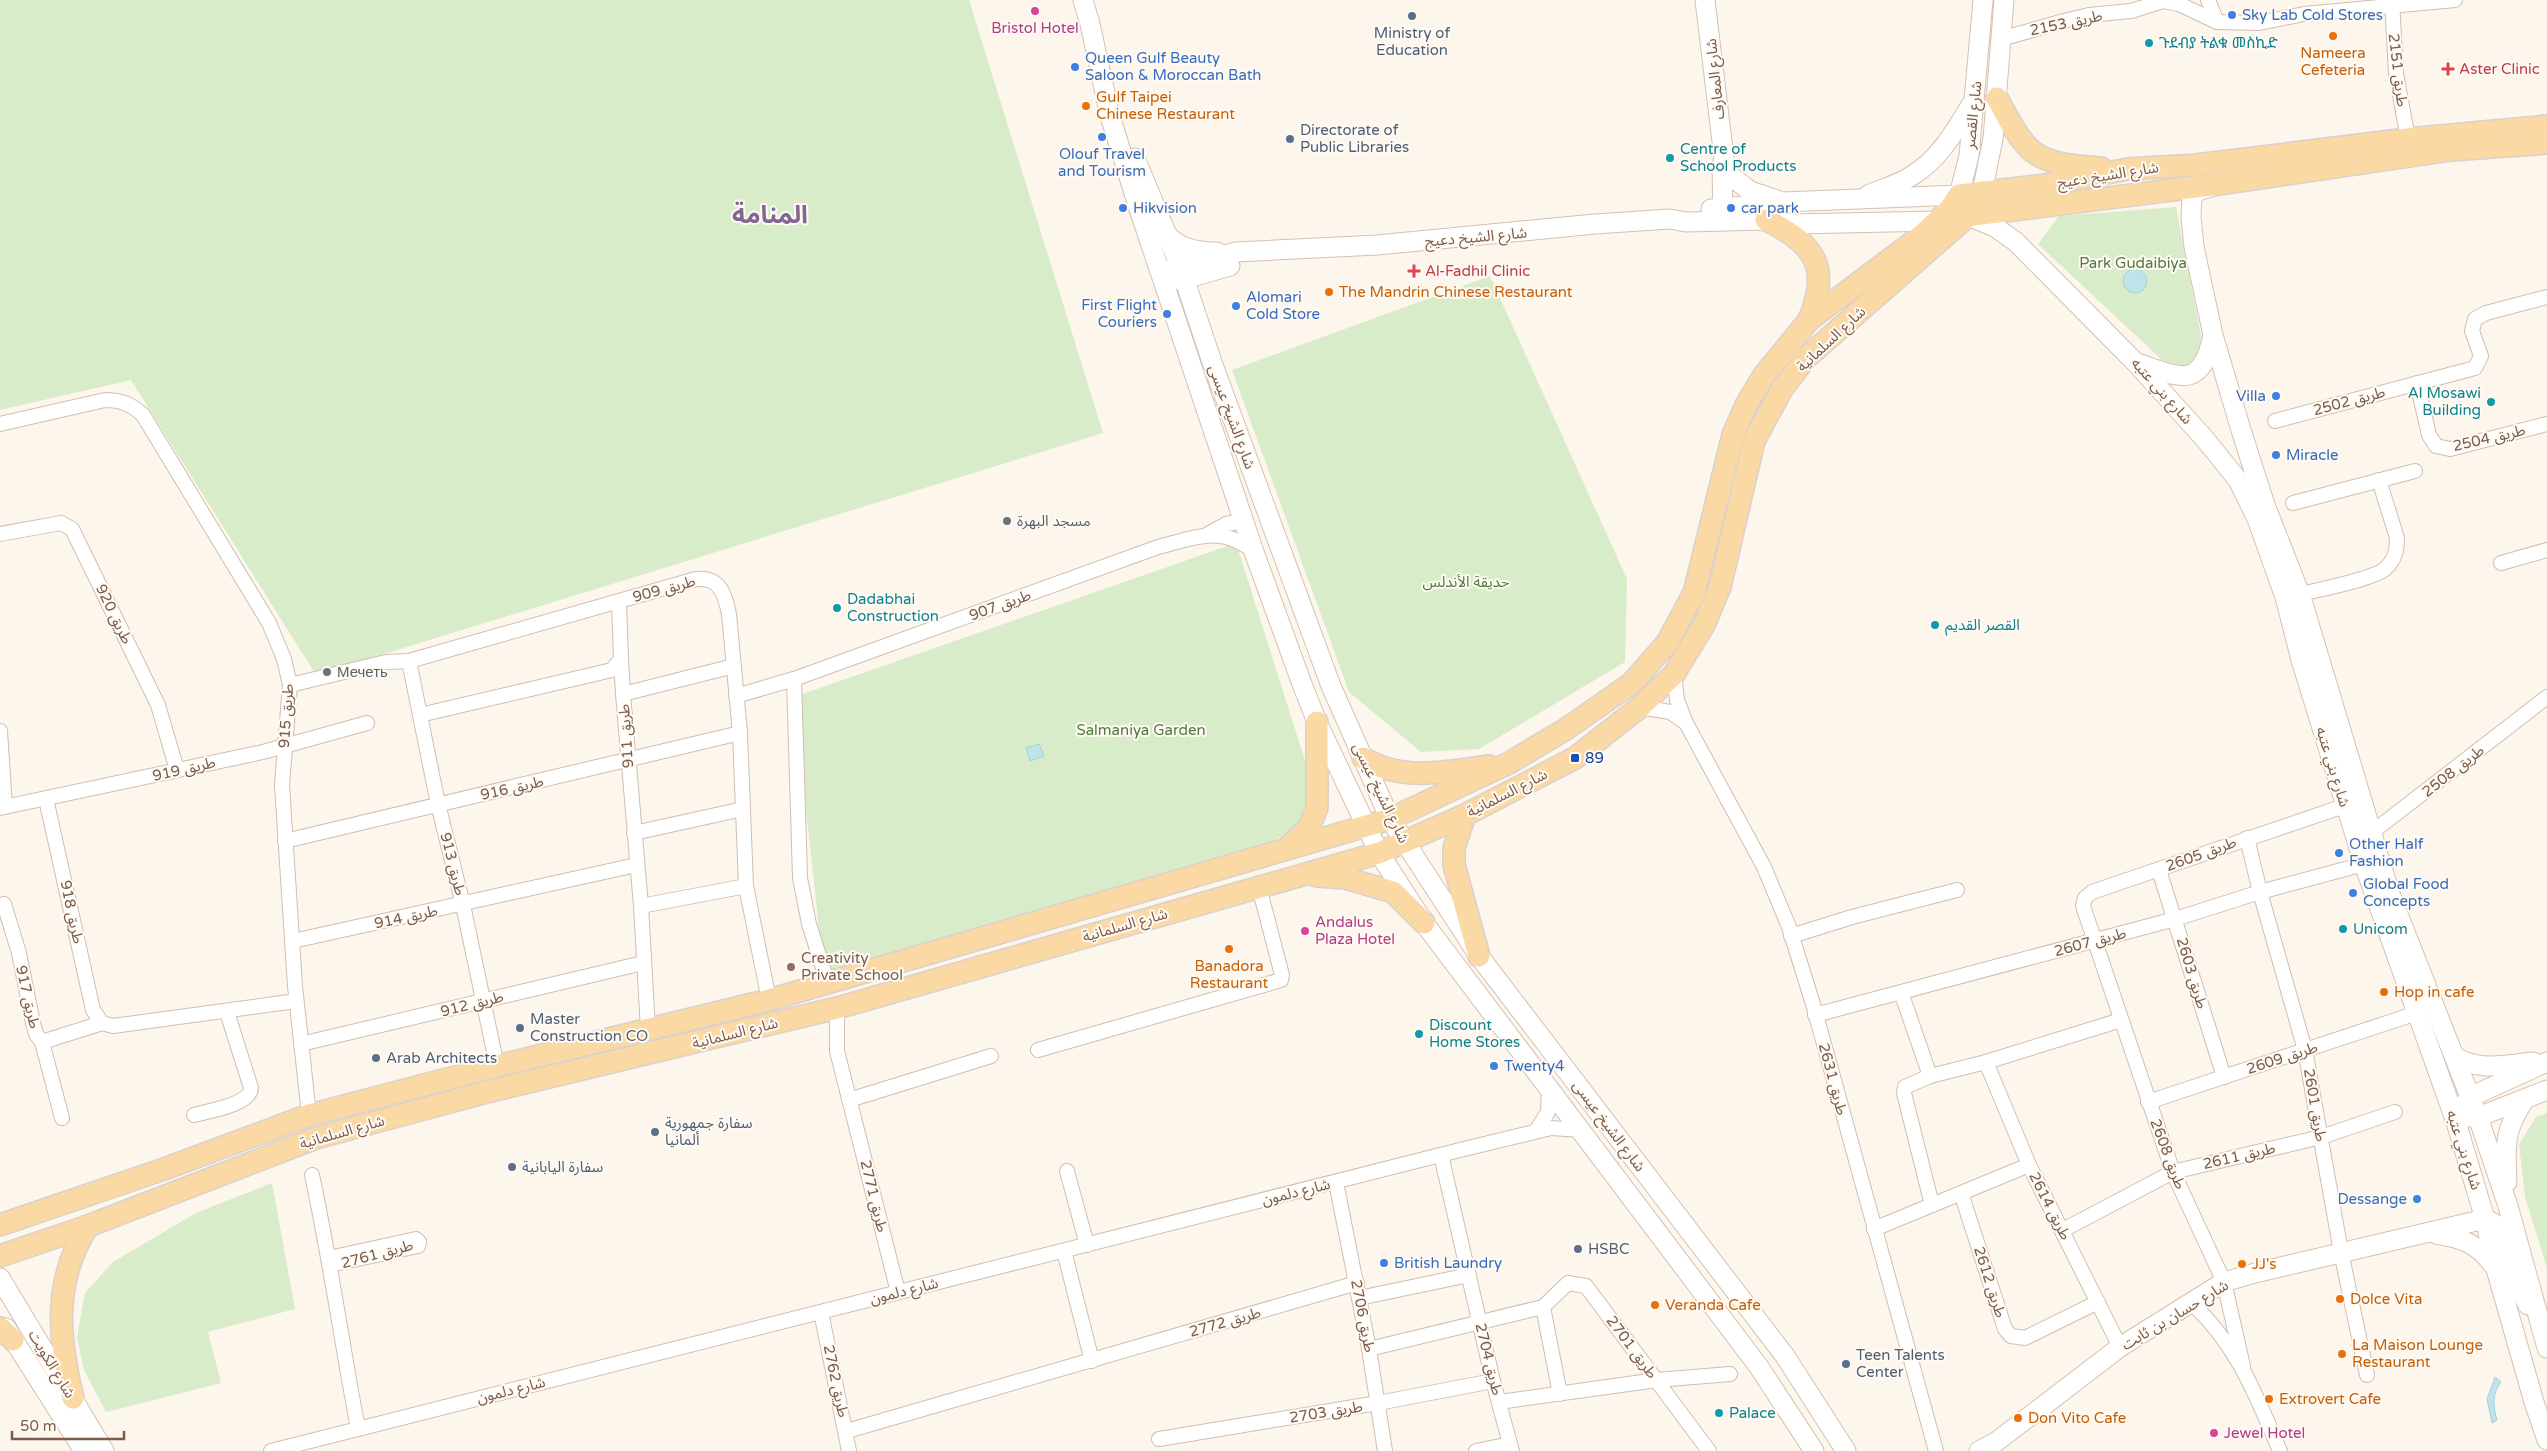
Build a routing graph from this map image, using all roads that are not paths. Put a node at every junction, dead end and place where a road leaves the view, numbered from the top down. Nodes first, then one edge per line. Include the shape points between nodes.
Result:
1 (1070, 0) edge
2 (1083, 0) edge
3 (1705, 0) edge
4 (1983, 0) edge
5 (2004, 0) edge
6 (2208, 0) edge
7 (2455, 0) edge
8 (2391, 3) edge
9 (2217, 22) junction
10 (2001, 39) junction
11 (1094, 49) junction
12 (1997, 98) junction
13 (1974, 99) junction
14 (1107, 100) junction
15 (2547, 126) edge
16 (2408, 139) junction
17 (2547, 143) edge
18 (1724, 158) junction
19 (2128, 169) junction
20 (1731, 176) junction
21 (2219, 184) junction
22 (1982, 192) junction
23 (1959, 195) junction
24 (1856, 200) junction
25 (1783, 202) junction
26 (1728, 214) junction
27 (1968, 216) junction
28 (1766, 220) junction
29 (1938, 221) junction
30 (1163, 229) junction
31 (1282, 251) junction
32 (1236, 252) junction
33 (1171, 275) junction
34 (2547, 297) edge
35 (1809, 320) junction
36 (2214, 335) junction
37 (2136, 363) junction
38 (2416, 383) junction
39 (2275, 422) dead end
40 (0, 424) edge
41 (2547, 424) edge
42 (2415, 470) dead end
43 (2379, 480) junction
44 (2293, 503) dead end
45 (1244, 521) junction
46 (0, 534) edge
47 (1208, 534) junction
48 (2547, 550) edge
49 (1254, 552) junction
50 (2500, 563) dead end
51 (2292, 596) junction
52 (619, 601) junction
53 (1308, 620) junction
54 (621, 658) junction
55 (409, 661) junction
56 (734, 666) junction
57 (1674, 674) junction
58 (794, 679) junction
59 (290, 686) junction
60 (623, 694) junction
61 (736, 696) junction
62 (2547, 697) edge
63 (1640, 707) junction
64 (420, 715) junction
65 (1317, 722) junction
66 (368, 723) dead end
67 (1686, 723) junction
68 (0, 731) edge
69 (740, 733) junction
70 (284, 745) junction
71 (1363, 758) junction
72 (627, 761) junction
73 (1509, 763) junction
74 (177, 770) junction
75 (46, 799) junction
76 (2353, 803) junction
77 (438, 804) junction
78 (3, 808) edge
79 (743, 809) junction
80 (1465, 815) junction
81 (1390, 819) junction
82 (1367, 827) junction
83 (634, 833) junction
84 (2247, 838) junction
85 (2364, 838) junction
86 (285, 841) junction
87 (1403, 841) junction
88 (1285, 849) junction
89 (1379, 853) junction
90 (636, 864) junction
91 (2364, 864) junction
92 (2159, 870) junction
93 (1299, 875) junction
94 (746, 886) junction
95 (1259, 887) junction
96 (1957, 890) dead end
97 (2260, 892) junction
98 (4, 904) dead end
99 (463, 905) junction
100 (641, 906) junction
101 (2175, 919) junction
102 (1424, 923) junction
103 (1792, 936) junction
104 (293, 941) junction
105 (2095, 941) junction
106 (1479, 956) junction
107 (643, 963) junction
108 (828, 984) junction
109 (1901, 992) junction
110 (769, 1000) junction
111 (484, 1001) junction
112 (296, 1002) junction
113 (837, 1008) junction
114 (227, 1012) junction
115 (2416, 1013) junction
116 (1816, 1015) junction
117 (2121, 1020) junction
118 (102, 1023) junction
119 (648, 1029) junction
120 (42, 1042) junction
121 (301, 1044) junction
122 (1038, 1050) dead end
123 (2305, 1050) junction
124 (991, 1056) dead end
125 (2454, 1056) junction
126 (2547, 1061) edge
127 (1986, 1062) junction
128 (497, 1066) junction
129 (1930, 1076) junction
130 (2224, 1077) junction
131 (1549, 1086) junction
132 (2547, 1090) edge
133 (2470, 1097) junction
134 (2525, 1099) junction
135 (849, 1100) junction
136 (2148, 1102) junction
137 (2395, 1112) dead end
138 (194, 1115) dead end
139 (310, 1115) junction
140 (2478, 1117) junction
141 (62, 1118) dead end
142 (2456, 1118) junction
143 (1582, 1130) junction
144 (1536, 1131) junction
145 (2321, 1137) junction
146 (1441, 1155) junction
147 (2029, 1165) junction
148 (1067, 1171) dead end
149 (2173, 1172) junction
150 (312, 1174) dead end
151 (1336, 1182) junction
152 (1961, 1193) junction
153 (1932, 1205) junction
154 (2508, 1206) junction
155 (2485, 1219) junction
156 (0, 1225) edge
157 (88, 1226) junction
158 (1874, 1229) junction
159 (2062, 1230) junction
160 (2430, 1232) junction
161 (1087, 1244) junction
162 (1064, 1251) junction
163 (2341, 1252) junction
164 (0, 1256) edge
165 (330, 1262) junction
166 (2496, 1269) junction
167 (1469, 1275) junction
168 (0, 1278) edge
169 (2224, 1282) junction
170 (1357, 1283) junction
171 (898, 1292) junction
172 (1359, 1298) junction
173 (2098, 1302) junction
174 (2192, 1302) junction
175 (1543, 1307) junction
176 (821, 1312) junction
177 (2538, 1314) junction
178 (0, 1318) edge
179 (1480, 1322) junction
180 (6, 1334) edge
181 (2120, 1347) junction
182 (2547, 1348) edge
183 (1369, 1349) junction
184 (1092, 1360) junction
185 (2243, 1366) junction
186 (1730, 1374) dead end
187 (2367, 1376) dead end
188 (1657, 1380) junction
189 (1493, 1381) junction
190 (1560, 1394) junction
191 (72, 1398) junction
192 (1499, 1402) junction
193 (1378, 1403) junction
194 (2542, 1412) edge
195 (358, 1429) junction
196 (847, 1431) junction
197 (1158, 1439) dead end
198 (2547, 1440) edge
199 (1999, 1446) edge
200 (1511, 1447) edge
201 (84, 1451) edge
202 (104, 1451) edge
203 (271, 1451) edge
204 (849, 1451) edge
205 (1385, 1451) edge
206 (1476, 1451) edge
207 (1709, 1451) edge
208 (1814, 1451) edge
209 (1846, 1451) edge
210 (1936, 1451) edge
211 (1979, 1451) edge
212 (2280, 1451) edge

1 - 11 main road, شارع الشيخ عيسى via 1081,29
2 - 11 main road, شارع الشيخ عيسى
3 - 18 main road, شارع المعارف
4 - 13 main road, شارع القصر
5 - 10 main road, شارع القصر
6 - 9 street
7 - 8 street, طريق 2153
8 - 9 street, طريق 2153 via 2259,23
8 - 16 street, طريق 2151 via 2396,73
9 - 10 street, طريق 2153 via 2179,4 2163,1 2123,13 2072,19
10 - 12 main road, شارع القصر
11 - 14 main road, شارع الشيخ عيسى
12 - 19 main road via 2017,133 2033,152 2076,166
12 - 22 main road, شارع القصر via 1993,139
13 - 23 main road, شارع القصر via 1969,156
13 - 24 main road via 1944,147 1929,164 1912,176
14 - 30 main road, شارع الشيخ عيسى via 1118,114
14 - 33 main road, شارع الشيخ عيسى via 1115,132
15 - 16 main road, شارع الشيخ دعيج
16 - 19 main road, شارع الشيخ دعيج
17 - 21 main road, شارع الشيخ دعيج via 2451,150
18 - 20 main road, شارع المعارف
18 - 26 main road, شارع المعارف
19 - 22 main road, شارع الشيخ دعيج via 2045,185
20 - 25 main road via 1750,191
20 - 26 main road, شارع المعارف
21 - 27 main road, شارع الشيخ دعيج
21 - 36 main road, شارع بني عتبه via 2198,191 2190,208 2194,247
22 - 23 main road, شارع الشيخ دعيج
22 - 27 main road, شارع القصر
23 - 24 main road, شارع الشيخ دعيج
23 - 27 main road
23 - 29 main road, شارع القصر
24 - 25 main road, شارع الشيخ دعيج
25 - 26 main road, شارع الشيخ دعيج
26 - 28 main road, شارع الشيخ دعيج
26 - 31 main road, شارع الشيخ دعيج via 1684,214 1670,219 1387,245
27 - 29 main road, شارع الشيخ دعيج
27 - 37 main road, شارع بني عتبه via 1995,227 2016,242
27 - 57 main road, شارع السلمانية via 1806,358 1782,389 1754,441 1720,587 1704,625
28 - 29 main road, شارع الشيخ دعيج via 1794,224
28 - 35 main road via 1792,232 1804,244 1818,268 1818,298
29 - 35 main road, شارع السلمانية via 1893,259
30 - 32 main road via 1175,243 1191,250
30 - 33 main road, شارع الشيخ عيسى
31 - 32 main road, شارع الشيخ دعيج
31 - 33 main road, شارع الشيخ دعيج
32 - 33 main road, شارع الشيخ دعيج
33 - 45 main road, شارع الشيخ عيسى
33 - 53 main road, شارع الشيخ عيسى via 1215,371
34 - 38 street, طريق 2502 via 2486,313 2475,319 2472,331 2481,356 2475,368
35 - 73 main road, شارع السلمانية via 1764,375 1746,404 1733,435 1694,593 1667,643 1632,683 1566,729
36 - 37 main road via 2205,364 2196,373 2184,376 2169,374
36 - 51 main road, شارع بني عتبه
37 - 51 main road, شارع بني عتبه via 2238,480
38 - 39 street, طريق 2502
38 - 41 street, طريق 2504 via 2429,435 2436,446 2450,449
40 - 59 street, طريق 915 via 105,400 122,401 137,409 265,616 284,658
42 - 43 street
43 - 44 street
43 - 51 street via 2396,538 2397,547 2390,564 2375,574
45 - 47 street, طريق 907 via 1226,524
45 - 49 main road, شارع الشيخ عيسى
45 - 53 main road via 1257,527 1268,538 1291,597
46 - 74 street, طريق 920 via 61,523 72,529 158,705
47 - 49 street, طريق 907 via 1234,539
47 - 58 street, طريق 907 via 1158,547
48 - 50 street
49 - 65 main road, شارع الشيخ عيسى
51 - 76 main road, شارع بني عتبه via 2301,660
52 - 54 street
52 - 55 street, طريق 909
52 - 56 street, طريق 909 via 696,579 713,582 725,595
53 - 71 main road, شارع الشيخ عيسى via 1330,686
54 - 60 street
54 - 64 street via 612,670
55 - 59 street, طريق 909 via 386,662
55 - 64 street, طريق 913
56 - 60 street, طريق 911
56 - 61 street, طريق 909
57 - 63 main road, شارع السلمانية
57 - 67 street, طريق 2631 via 1677,700
58 - 61 street, طريق 907
58 - 108 street via 800,878 809,924
59 - 70 street, طريق 915
60 - 72 street, طريق 911
61 - 69 street, طريق 909
62 - 85 street, طريق 2508
63 - 67 street via 1670,712
63 - 80 main road, شارع السلمانية via 1575,758
64 - 77 street, طريق 913
65 - 82 main road, شارع الشيخ عيسى
65 - 88 main road via 1317,807 1308,828
66 - 70 street, طريق 919
67 - 103 street, طريق 2631 via 1764,867
68 - 78 street
69 - 72 street, طريق 916
69 - 79 street, طريق 909
70 - 74 street, طريق 919
70 - 86 street, طريق 915
71 - 73 main road via 1377,767 1405,774
71 - 81 main road, شارع الشيخ عيسى
72 - 77 street, طريق 916
72 - 83 street, طريق 911
73 - 81 main road, شارع السلمانية
74 - 75 street, طريق 919
75 - 78 street, طريق 919
75 - 118 street, طريق 918 via 93,1010
76 - 84 street, طريق 2605
76 - 85 main road, شارع بني عتبه
77 - 86 street, طريق 916
77 - 99 street, طريق 913
79 - 83 street
79 - 94 street, طريق 909
80 - 87 main road, شارع السلمانية
80 - 106 main road via 1454,848 1454,865
81 - 82 main road, شارع السلمانية
81 - 87 main road, شارع الشيخ عيسى
82 - 88 main road, شارع السلمانية
82 - 89 main road, شارع الشيخ عيسى
83 - 90 street, طريق 911
84 - 92 street, طريق 2605
84 - 97 street, طريق 2601
85 - 91 main road, شارع بني عتبه
85 - 125 main road, شارع بني عتبه via 2390,894
86 - 104 street, طريق 915
87 - 89 main road, شارع السلمانية
87 - 106 main road, شارع الشيخ عيسى
88 - 108 main road, شارع السلمانية
89 - 93 main road, شارع السلمانية
89 - 102 main road, شارع الشيخ عيسى
90 - 99 street, طريق 914
90 - 100 street, طريق 911
91 - 97 street, طريق 2607
91 - 115 main road, شارع بني عتبه
92 - 101 street, طريق 2603
92 - 105 street, طريق 2605 via 2092,892 2085,898 2083,906
93 - 95 main road, شارع السلمانية
93 - 102 main road via 1345,878 1393,892
94 - 100 street
94 - 110 street, طريق 909
95 - 113 main road, شارع السلمانية
95 - 122 street via 1281,980
96 - 103 street
97 - 101 street, طريق 2607
97 - 123 street, طريق 2601
98 - 120 street, طريق 917 via 19,953 32,1023
99 - 104 street, طريق 914
99 - 111 street, طريق 913
100 - 107 street, طريق 911
101 - 105 street, طريق 2607
101 - 130 street, طريق 2603
102 - 131 main road, شارع الشيخ عيسى
103 - 116 street, طريق 2631
104 - 112 street, طريق 915
105 - 109 street, طريق 2607
105 - 117 street, طريق 2608
106 - 209 main road, شارع الشيخ عيسى via 1785,1356
107 - 111 street, طريق 912
107 - 119 street, طريق 911
108 - 110 main road, شارع السلمانية
109 - 116 street, طريق 2607
109 - 129 street
110 - 119 main road, شارع السلمانية
111 - 121 street, طريق 912
111 - 128 street, طريق 913
112 - 114 street
112 - 121 street, طريق 915
113 - 135 street, طريق 2771 via 837,1051
113 - 157 main road, شارع السلمانية via 491,1091 316,1138
114 - 118 street via 113,1026
114 - 138 street via 251,1088 250,1094 244,1101
115 - 123 street, طريق 2609
115 - 142 main road, شارع بني عتبه
116 - 158 street, طريق 2631
117 - 127 street
117 - 136 street, طريق 2608
118 - 120 street
119 - 128 main road, شارع السلمانية
120 - 141 street, طريق 917
121 - 139 street, طريق 915
123 - 130 street, طريق 2609
123 - 145 street, طريق 2601
124 - 135 street
125 - 126 main road via 2462,1062 2482,1067
125 - 133 main road, شارع بني عتبه
126 - 133 main road
127 - 129 street
127 - 147 street, طريق 2614
128 - 139 main road, شارع السلمانية
129 - 153 street via 1909,1084 1904,1093
130 - 136 street, طريق 2609
131 - 143 main road, شارع الشيخ عيسى
131 - 144 street via 1548,1112
132 - 134 main road
133 - 140 main road, شارع بني عتبه
133 - 142 main road
134 - 140 main road
134 - 154 main road via 2513,1116 2505,1142
135 - 171 street, طريق 2771
136 - 149 street, طريق 2608
137 - 145 street, طريق 2611
139 - 156 main road, شارع السلمانية
140 - 142 main road
140 - 154 main road, شارع بني عتبه
142 - 155 main road, شارع بني عتبه
143 - 144 street, شارع دلمون
143 - 208 main road, شارع الشيخ عيسى via 1759,1367
144 - 146 street, شارع دلمون
145 - 149 street, طريق 2611
145 - 163 street, طريق 2601
146 - 151 street, شارع دلمون
146 - 167 street, طريق 2704
147 - 152 street
147 - 159 street, طريق 2614
148 - 161 street
149 - 159 street, طريق 2611
149 - 169 street, طريق 2608
150 - 165 street, طريق 2761
151 - 161 street, شارع دلمون
151 - 170 street, طريق 2706
152 - 153 street
152 - 173 street, طريق 2612 via 2011,1336 2025,1338
153 - 158 street
154 - 177 main road, شارع بني عتبه
155 - 160 main road, شارع حسان بن ثابت
155 - 166 main road, شارع بني عتبه
155 - 177 main road via 2498,1227 2520,1292
157 - 164 main road, شارع السلمانية
157 - 191 main road via 68,1264 64,1286 63,1346
158 - 210 street, طريق 2631
159 - 173 street, طريق 2614
160 - 163 main road, شارع حسان بن ثابت
160 - 166 main road, شارع حسان بن ثابت via 2470,1242 2484,1252
161 - 162 street, شارع دلمون
162 - 171 street, شارع دلمون
162 - 184 street
163 - 169 main road, شارع حسان بن ثابت
163 - 187 street, طريق 2601
165 - 165 street, طريق 2761 via 418,1246 419,1242 416,1238
165 - 195 street, طريق 2761
166 - 194 main road, شارع بني عتبه
167 - 172 street
167 - 179 street, طريق 2704
168 - 191 main road, شارع الكويت
169 - 174 main road, شارع حسان بن ثابت
169 - 185 street, طريق 2608
170 - 172 street, طريق 2706
170 - 184 street, طريق 2772
171 - 176 street, شارع دلمون
172 - 183 street, طريق 2706
173 - 181 street, طريق 2614
174 - 181 main road, شارع حسان بن ثابت
174 - 185 street, طريق 2608 via 2220,1332
175 - 179 street
175 - 188 street, طريق 2701 via 1568,1283 1586,1286
175 - 190 street
176 - 195 street, شارع دلمون
176 - 196 street, طريق 2762
177 - 182 main road, شارع بني عتبه
178 - 180 main road, شارع الكويت
179 - 183 street
179 - 189 street, طريق 2704
180 - 201 main road, شارع الكويت
181 - 199 main road, شارع حسان بن ثابت
183 - 193 street, طريق 2706
184 - 196 street, طريق 2772
185 - 212 street, طريق 2608
186 - 188 street
188 - 190 street
188 - 207 street, طريق 2701
189 - 192 street, طريق 2704
189 - 193 street, طريق 2703
190 - 192 street
191 - 202 main road, شارع الكويت
192 - 200 street, طريق 2704
193 - 197 street, طريق 2703
193 - 205 street, طريق 2706
194 - 198 main road, شارع بني عتبه
195 - 203 street, شارع دلمون
196 - 204 street, طريق 2762
199 - 211 main road, شارع حسان بن ثابت
200 - 206 street, طريق 2704

